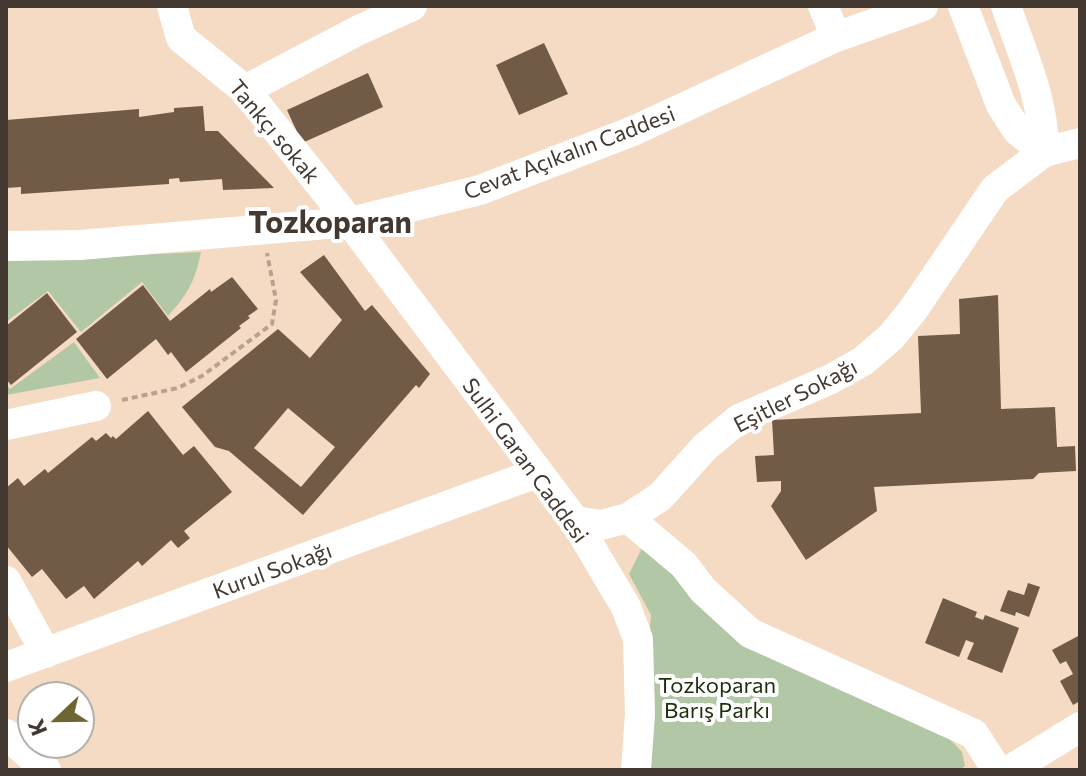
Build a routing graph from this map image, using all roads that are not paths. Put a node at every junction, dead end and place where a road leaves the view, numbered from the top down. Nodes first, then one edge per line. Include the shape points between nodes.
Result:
1 (172, 6) edge
2 (412, 6) edge
3 (823, 6) edge
4 (923, 6) edge
5 (963, 6) edge
6 (1006, 6) edge
7 (879, 14) edge
8 (836, 37) junction
9 (245, 90) junction
10 (1080, 143) edge
11 (1044, 152) junction
12 (350, 222) junction
13 (6, 246) edge
14 (96, 406) road end
15 (6, 425) edge
16 (537, 473) junction
17 (628, 518) junction
18 (575, 521) junction
19 (6, 581) edge
20 (46, 653) junction
21 (6, 667) edge
22 (1080, 727) edge
23 (6, 734) edge
24 (46, 770) edge
25 (636, 770) edge
26 (997, 770) edge
27 (1010, 770) edge

1 - 9 street, Tankçı sokak via 181,38
2 - 9 street
3 - 8 street
4 - 7 street, Cevat Açıkalın Caddesi
5 - 11 street via 1001,105 1017,130
6 - 11 street via 1036,93
7 - 8 street, Cevat Açıkalın Caddesi
8 - 12 street, Cevat Açıkalın Caddesi via 633,131 480,190
9 - 12 street, Tankçı sokak
10 - 11 street
11 - 17 street, Eşitler Sokağı via 995,189 891,337 831,379 739,419 660,497
12 - 13 street, Cevat Açıkalın Caddesi via 80,245
12 - 16 street, Sulhi Garan Caddesi
14 - 15 street
16 - 18 street, Sulhi Garan Caddesi
16 - 20 street, Kurul Sokağı
17 - 18 street, Eşitler Sokağı via 601,525
17 - 26 street via 684,565 750,633 974,734
18 - 25 street, Sulhi Garan Caddesi via 626,607 638,639
19 - 20 street
20 - 21 street, Kurul Sokağı
22 - 27 street
23 - 24 street

